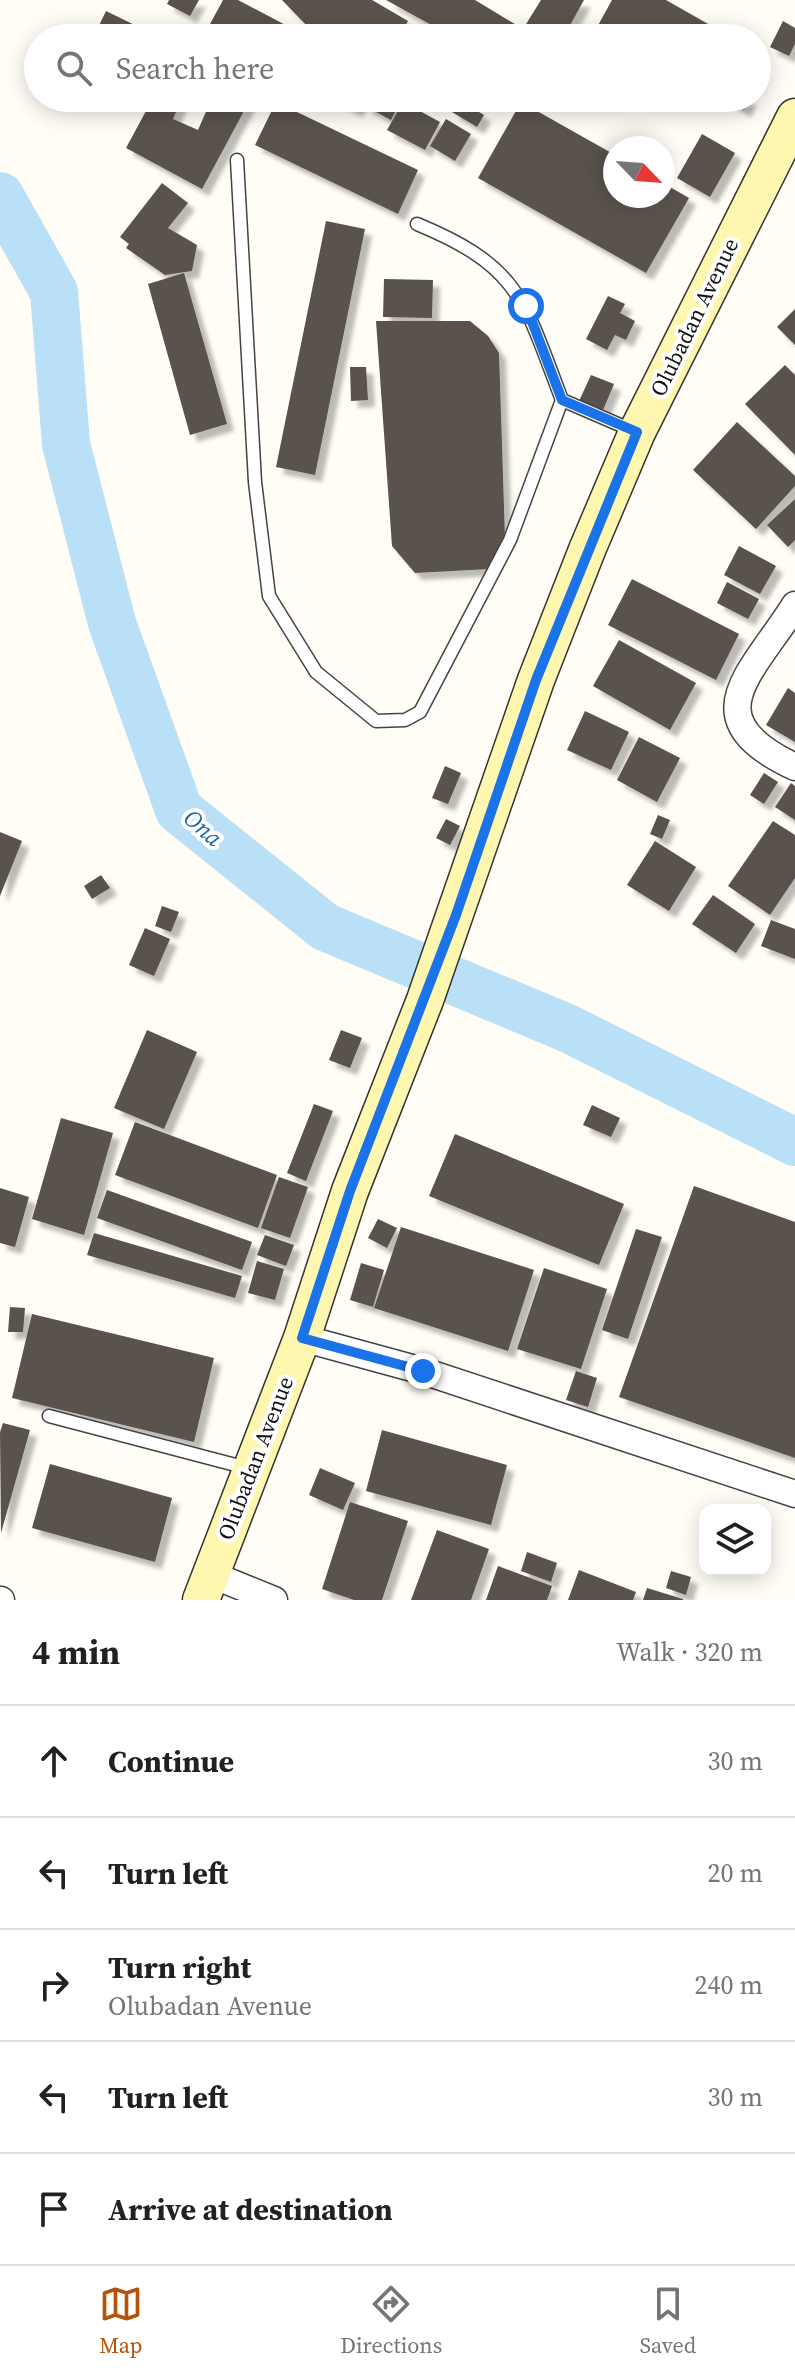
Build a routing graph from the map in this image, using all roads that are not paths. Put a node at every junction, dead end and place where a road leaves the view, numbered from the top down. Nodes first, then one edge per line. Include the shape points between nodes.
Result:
1 (795, 117) edge
2 (237, 160) dead end
3 (417, 224) dead end
4 (562, 400) junction
5 (637, 432) junction
6 (795, 605) edge
7 (795, 767) edge
8 (302, 1338) junction
9 (49, 1416) dead end
10 (251, 1469) junction
11 (795, 1494) edge
12 (206, 1587) edge
13 (274, 1600) edge

1 - 5 street, Olubadan Avenue
2 - 4 lane via 255,482 269,596 316,672 376,721 405,720 420,712 510,540
3 - 4 lane via 481,254 498,270 526,306
4 - 5 lane
5 - 8 street, Olubadan Avenue via 536,680 456,915 350,1191
6 - 7 street via 744,683 737,724 766,753
8 - 10 street, Olubadan Avenue
8 - 11 street via 423,1371
9 - 10 lane
10 - 12 street, Olubadan Avenue
12 - 13 street

